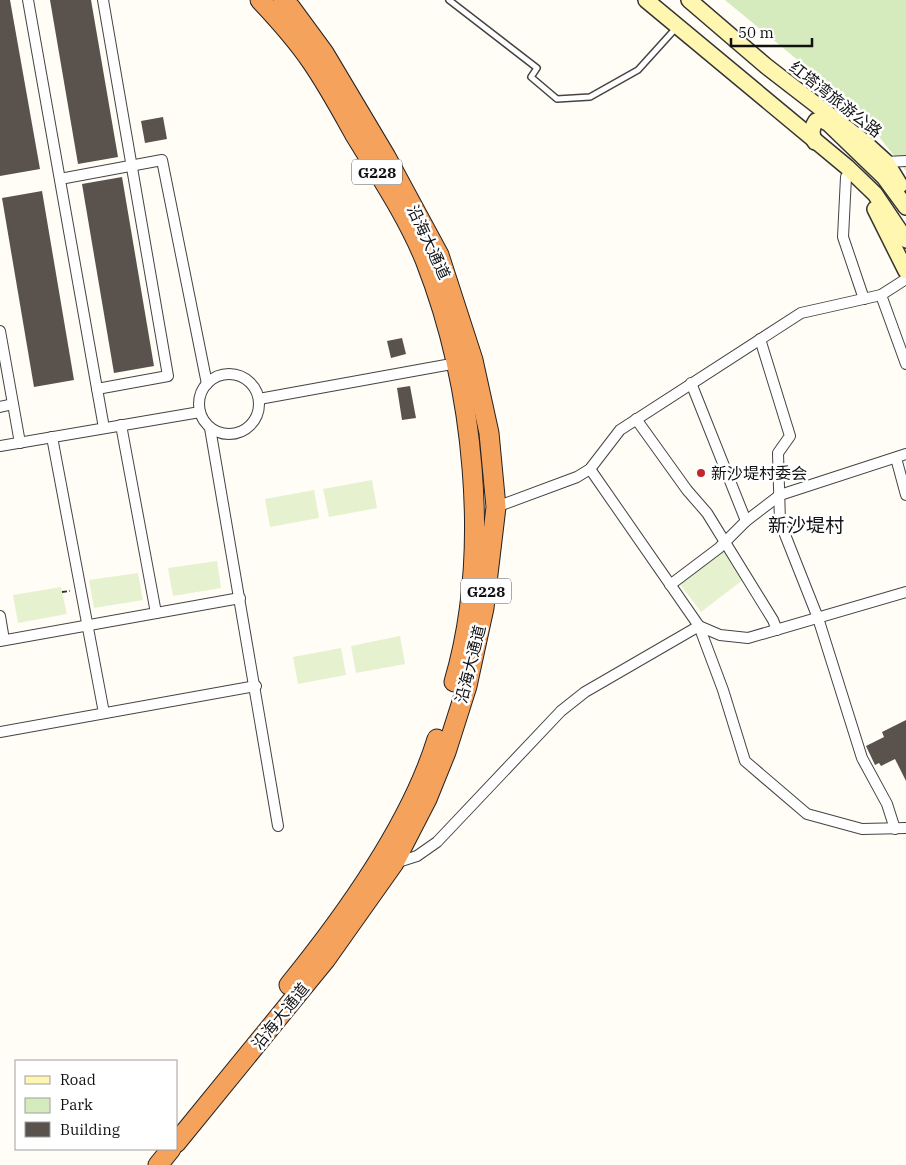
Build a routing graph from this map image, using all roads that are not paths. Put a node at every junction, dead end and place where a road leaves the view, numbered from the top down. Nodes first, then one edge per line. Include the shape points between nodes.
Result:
1 (28, 0) edge
2 (103, 0) edge
3 (260, 0) edge
4 (449, 0) edge
5 (646, 0) edge
6 (692, 2) edge
7 (292, 3) edge
8 (678, 25) junction
9 (766, 66) junction
10 (812, 136) junction
11 (906, 161) edge
12 (886, 162) junction
13 (132, 166) junction
14 (846, 177) junction
15 (60, 179) junction
16 (906, 194) edge
17 (906, 207) edge
18 (906, 240) edge
19 (906, 271) edge
20 (906, 279) edge
21 (882, 295) junction
22 (864, 299) junction
23 (0, 332) edge
24 (760, 339) junction
25 (465, 361) junction
26 (906, 364) edge
27 (691, 383) junction
28 (207, 384) junction
29 (97, 389) junction
30 (259, 399) junction
31 (13, 404) junction
32 (0, 407) edge
33 (200, 412) junction
34 (636, 419) junction
35 (121, 425) junction
36 (104, 428) junction
37 (210, 428) junction
38 (52, 437) junction
39 (20, 443) junction
40 (0, 446) edge
41 (906, 454) edge
42 (896, 458) junction
43 (590, 469) junction
44 (780, 494) junction
45 (906, 495) edge
46 (496, 507) junction
47 (746, 521) junction
48 (725, 541) junction
49 (480, 571) junction
50 (670, 585) junction
51 (906, 592) edge
52 (240, 598) junction
53 (156, 613) junction
54 (0, 616) edge
55 (818, 618) junction
56 (87, 625) junction
57 (699, 626) junction
58 (777, 630) junction
59 (2, 641) edge
60 (256, 686) junction
61 (104, 713) junction
62 (0, 732) edge
63 (278, 826) dead end
64 (906, 828) edge
65 (895, 829) junction
66 (394, 863) junction
67 (178, 1122) edge
68 (178, 1141) edge
69 (156, 1150) edge
70 (170, 1150) edge
71 (143, 1165) edge
72 (158, 1165) edge

1 - 15 street
2 - 13 street
3 - 25 highway, 沿海大通道 / G228 via 311,61 403,214
4 - 8 lane via 537,68 531,77 557,99 590,98 638,70
5 - 8 main road
6 - 8 main road
6 - 9 main road, 红塔湾旅游公路
7 - 25 highway, 沿海大通道 / G228 via 390,164 439,255
8 - 9 main road via 766,91 773,89 775,82
8 - 10 main road
9 - 12 main road, 红塔湾旅游公路
10 - 14 main road via 822,152
10 - 17 main road via 816,121 829,124 884,177
10 - 18 main road via 875,194
11 - 12 street
12 - 16 main road, 红塔湾旅游公路
13 - 15 street
13 - 28 street via 162,160
13 - 29 street via 168,376
14 - 19 main road via 870,201
14 - 22 street via 843,237
15 - 29 street
20 - 21 street
21 - 22 street
21 - 26 street
22 - 24 street via 801,313
23 - 31 street
24 - 27 street
24 - 44 street via 790,436 778,453
25 - 30 street
25 - 46 highway, 沿海大通道 / G228 via 489,434
25 - 49 highway, 沿海大通道 / G228
27 - 34 street
27 - 47 street
28 - 30 street via 223,374 242,377 256,390
28 - 33 street via 201,392
29 - 36 street
30 - 37 street via 259,410 249,428 230,435
31 - 32 street
31 - 39 street
33 - 35 street
33 - 37 street
34 - 43 street via 620,430
34 - 48 street via 707,512
35 - 36 street
35 - 53 street
36 - 38 street
37 - 52 street
38 - 39 street
38 - 56 street
39 - 40 street
41 - 42 street
42 - 44 street
42 - 45 street
43 - 46 street via 577,477
43 - 50 street
44 - 47 street
44 - 55 street via 780,522
46 - 49 highway, 沿海大通道 / G228
47 - 48 street
48 - 50 street
48 - 58 street
49 - 66 highway, 沿海大通道 / G228 via 484,608 467,686 427,799
49 - 67 highway, 沿海大通道 / G228 via 455,679 434,747 405,812 372,872 302,968
50 - 57 street
51 - 55 street
52 - 53 street
52 - 60 street
53 - 56 street
54 - 59 street
55 - 58 street
55 - 65 street via 862,758 887,804
56 - 59 street
56 - 61 street
57 - 58 street via 720,635 748,638
57 - 65 street via 745,761 808,814 862,829
57 - 66 street via 585,692 561,710 437,842 417,856
60 - 61 street
60 - 63 street
61 - 62 street
64 - 65 street
66 - 68 highway, 沿海大通道 / G228 via 326,960
69 - 71 highway
70 - 72 highway

